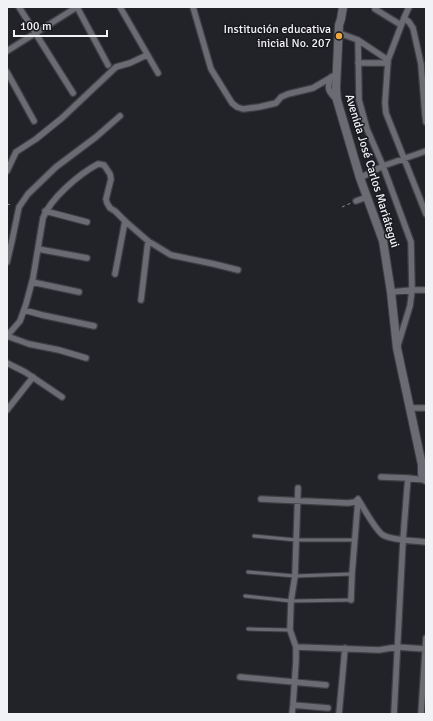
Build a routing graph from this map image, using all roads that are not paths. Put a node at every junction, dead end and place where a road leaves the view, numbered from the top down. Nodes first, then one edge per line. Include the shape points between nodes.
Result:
1 (19, 7) edge
2 (77, 7) edge
3 (120, 7) edge
4 (193, 7) edge
5 (338, 7) edge
6 (343, 7) edge
7 (409, 7) edge
8 (375, 9) dead end
9 (404, 18) junction
10 (401, 26) junction
11 (339, 29) junction
12 (35, 34) junction
13 (358, 40) junction
14 (7, 51) edge
15 (147, 55) junction
16 (388, 62) junction
17 (358, 63) junction
18 (108, 65) dead end
19 (7, 72) edge
20 (158, 74) dead end
21 (334, 76) junction
22 (73, 93) dead end
23 (120, 116) dead end
24 (34, 121) dead end
25 (426, 122) edge
26 (426, 151) edge
27 (404, 158) junction
28 (383, 166) junction
29 (8, 169) edge
30 (360, 178) junction
31 (367, 197) junction
32 (356, 202) road end
33 (46, 211) junction
34 (426, 214) edge
35 (125, 221) junction
36 (87, 222) dead end
37 (148, 241) junction
38 (38, 249) junction
39 (87, 258) dead end
40 (7, 262) edge
41 (238, 270) dead end
42 (115, 274) dead end
43 (32, 282) junction
44 (412, 290) junction
45 (426, 290) edge
46 (79, 292) dead end
47 (391, 292) junction
48 (141, 300) dead end
49 (24, 310) junction
50 (94, 326) dead end
51 (397, 348) junction
52 (86, 358) dead end
53 (7, 363) edge
54 (33, 377) junction
55 (62, 398) dead end
56 (410, 408) junction
57 (426, 408) edge
58 (7, 410) edge
59 (424, 467) edge
60 (381, 477) dead end
61 (408, 478) junction
62 (426, 480) edge
63 (298, 488) dead end
64 (261, 499) dead end
65 (358, 499) junction
66 (297, 501) junction
67 (254, 536) dead end
68 (296, 540) junction
69 (355, 540) junction
70 (403, 540) junction
71 (426, 542) edge
72 (248, 572) dead end
73 (352, 574) junction
74 (295, 576) junction
75 (244, 596) dead end
76 (351, 600) joint
77 (291, 601) junction
78 (248, 629) dead end
79 (290, 630) junction
80 (426, 638) edge
81 (296, 647) junction
82 (397, 647) junction
83 (345, 648) junction
84 (426, 648) edge
85 (240, 678) dead end
86 (294, 682) junction
87 (326, 685) dead end
88 (293, 705) junction
89 (328, 708) dead end
90 (292, 714) edge
91 (339, 714) edge
92 (394, 714) edge
93 (421, 714) edge

1 - 12 street
2 - 12 street
2 - 18 street
3 - 15 street
4 - 21 street via 211,69 237,108 246,109 272,104 288,94 313,88
5 - 11 street, Avenida José Carlos Mariátegui
6 - 11 street, Avenida José Carlos Mariátegui
7 - 9 street
8 - 10 street
9 - 10 street
9 - 25 street via 413,28 421,64
10 - 16 street
11 - 13 street
11 - 21 street, Avenida José Carlos Mariátegui
12 - 14 street
12 - 22 street
13 - 16 street
13 - 17 street
15 - 20 street
15 - 29 street via 116,67 62,118 16,152
16 - 17 street
16 - 27 street via 386,113
17 - 28 street via 359,100 367,129
19 - 24 street
21 - 30 street, Avenida José Carlos Mariátegui via 337,100
23 - 40 street via 56,167 28,194 19,207
26 - 27 street
27 - 28 street
27 - 34 street
28 - 30 street
28 - 44 street via 411,242
30 - 31 street, Avenida José Carlos Mariátegui
31 - 32 street
31 - 47 street, Avenida José Carlos Mariátegui via 383,241
33 - 35 street via 82,174 102,164 111,179 107,203
33 - 36 street
33 - 38 street
35 - 37 street
35 - 42 street
37 - 41 street via 172,256
37 - 48 street
38 - 39 street
38 - 43 street
43 - 46 street
43 - 49 street
44 - 45 street
44 - 47 street
44 - 51 street via 410,306
47 - 51 street, Avenida José Carlos Mariátegui
49 - 50 street
49 - 52 street via 20,322 7,336
51 - 56 street, Avenida José Carlos Mariátegui
53 - 54 street
54 - 55 street
54 - 58 street
56 - 57 street
56 - 59 street, Avenida José Carlos Mariátegui
59 - 62 street, Avenida José Carlos Mariátegui via 422,474
60 - 61 street
61 - 62 street
61 - 70 street
63 - 66 street
64 - 66 street
65 - 66 street via 348,504
65 - 69 street
65 - 70 street via 382,534
66 - 68 street
67 - 68 lane
68 - 69 lane
68 - 74 street
69 - 73 street
70 - 71 street
70 - 82 street
72 - 74 lane
73 - 74 lane
73 - 76 street
74 - 77 street
75 - 77 lane
76 - 77 lane
77 - 79 street
78 - 79 lane
79 - 81 street
80 - 84 street
81 - 83 street
81 - 86 street
82 - 83 street via 379,650
82 - 84 street
82 - 92 street
83 - 91 street
84 - 93 street
85 - 86 street
86 - 87 street
86 - 88 street
88 - 89 street
88 - 90 street

